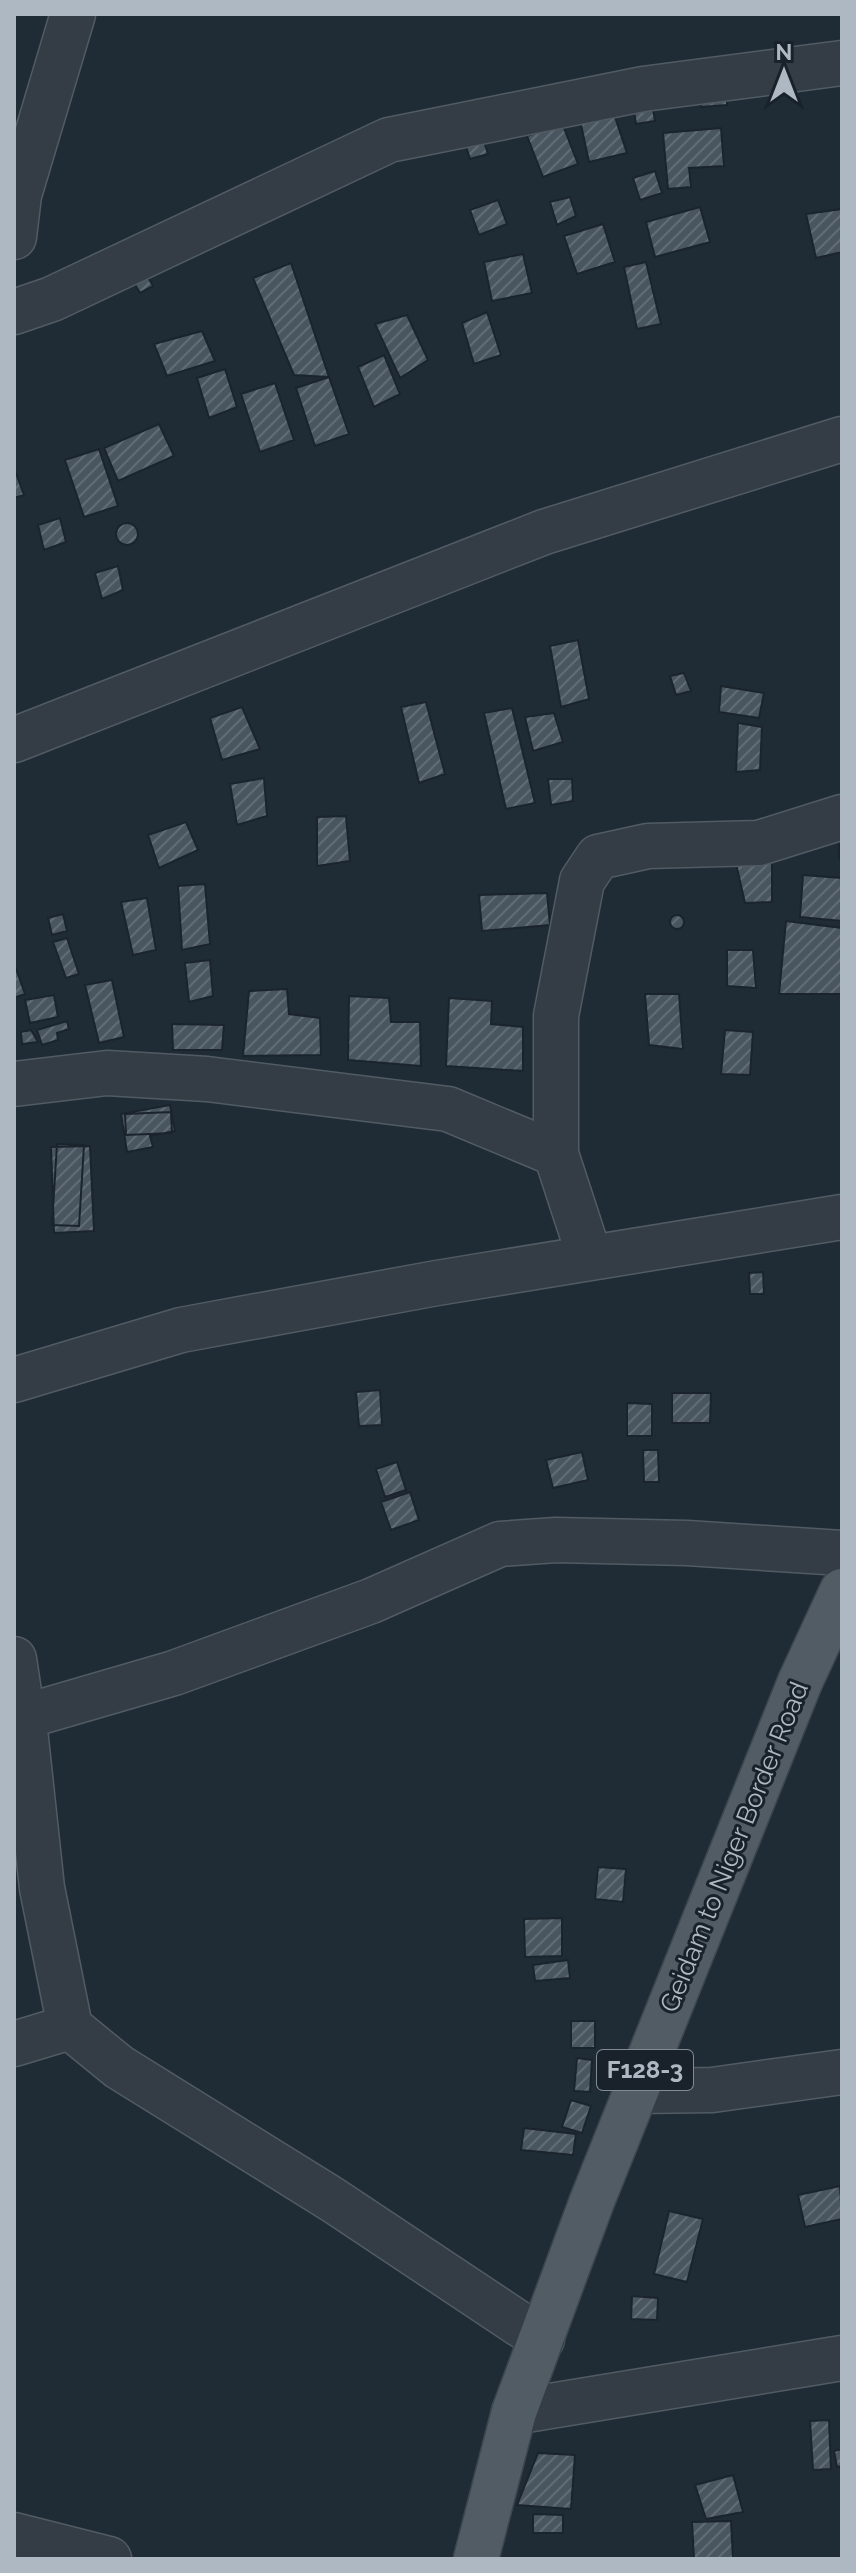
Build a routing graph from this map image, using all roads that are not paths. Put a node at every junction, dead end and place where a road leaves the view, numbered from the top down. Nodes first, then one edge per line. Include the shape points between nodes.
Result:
1 (73, 14) edge
2 (842, 63) edge
3 (14, 237) edge
4 (14, 312) edge
5 (842, 439) edge
6 (14, 740) edge
7 (842, 817) edge
8 (14, 1084) edge
9 (556, 1154) junction
10 (842, 1217) edge
11 (590, 1258) junction
12 (14, 1380) edge
13 (842, 1553) edge
14 (842, 1591) edge
15 (14, 1659) edge
16 (21, 1732) edge
17 (28, 1891) edge
18 (70, 2027) junction
19 (14, 2044) edge
20 (842, 2072) edge
21 (636, 2091) junction
22 (542, 2339) junction
23 (842, 2358) edge
24 (514, 2412) junction
25 (14, 2535) edge
26 (109, 2559) edge
27 (476, 2559) edge

1 - 3 street via 19,195
2 - 4 street via 643,89 389,140 52,299
5 - 6 street via 544,532
7 - 9 street via 759,843 648,846 598,857 582,881 556,1016
8 - 9 street via 107,1073 207,1079 448,1109
9 - 11 street
10 - 11 street
11 - 12 street via 181,1330
13 - 16 street via 672,1543 500,1544 371,1601
14 - 21 main road, Geidam to Niger Border Road / F128-3 via 800,1682
15 - 16 street
16 - 17 street
17 - 18 street
18 - 19 street
18 - 22 street via 119,2067
20 - 21 street via 712,2090
21 - 22 main road, Geidam to Niger Border Road / F128-3
22 - 24 main road, Geidam to Niger Border Road / F128-3
23 - 24 street
24 - 27 main road, Geidam to Niger Border Road / F128-3
25 - 26 street

